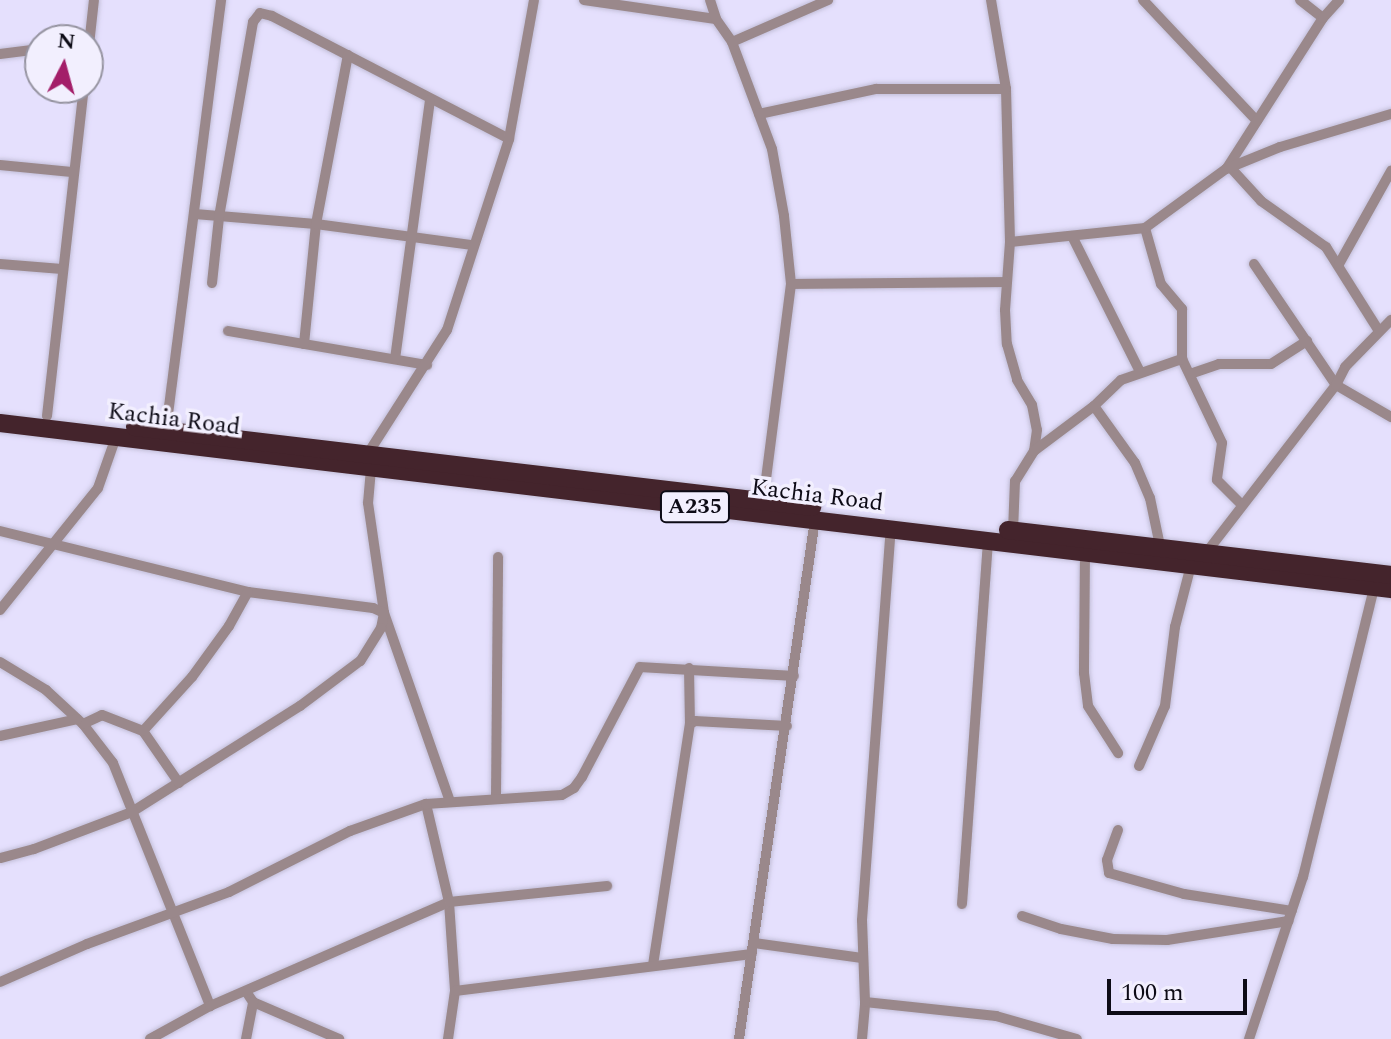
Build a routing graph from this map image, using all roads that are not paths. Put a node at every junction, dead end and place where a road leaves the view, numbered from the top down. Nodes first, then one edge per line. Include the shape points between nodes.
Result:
1 (94, 0) edge
2 (221, 0) edge
3 (534, 0) edge
4 (584, 0) edge
5 (710, 0) edge
6 (828, 0) edge
7 (991, 0) edge
8 (1143, 0) edge
9 (1300, 0) edge
10 (1339, 0) edge
11 (1323, 18) junction
12 (716, 19) junction
13 (91, 24) edge
14 (732, 42) junction
15 (24, 51) edge
16 (0, 54) edge
17 (348, 55) junction
18 (1006, 89) junction
19 (430, 100) junction
20 (82, 104) edge
21 (759, 114) junction
22 (1391, 114) edge
23 (1257, 121) junction
24 (509, 139) junction
25 (0, 165) edge
26 (1228, 168) junction
27 (1391, 171) edge
28 (72, 172) junction
29 (195, 214) junction
30 (219, 217) junction
31 (316, 224) junction
32 (1145, 228) junction
33 (409, 237) junction
34 (1073, 238) junction
35 (1010, 242) junction
36 (471, 245) junction
37 (0, 264) edge
38 (1254, 264) dead end
39 (1339, 264) junction
40 (62, 269) junction
41 (1006, 282) junction
42 (212, 283) dead end
43 (791, 284) junction
44 (1391, 320) edge
45 (228, 331) dead end
46 (1379, 331) junction
47 (1307, 341) junction
48 (304, 344) junction
49 (395, 359) junction
50 (1182, 359) junction
51 (427, 365) junction
52 (1140, 372) junction
53 (1190, 374) junction
54 (1336, 385) junction
55 (1094, 406) junction
56 (0, 411) edge
57 (47, 416) junction
58 (1391, 417) edge
59 (0, 423) edge
60 (166, 430) junction
61 (116, 437) junction
62 (1034, 451) junction
63 (369, 462) junction
64 (402, 466) junction
65 (763, 502) junction
66 (1242, 505) junction
67 (815, 520) junction
68 (891, 529) junction
69 (0, 531) edge
70 (1013, 531) junction
71 (988, 540) junction
72 (52, 543) junction
73 (1160, 546) junction
74 (1085, 552) junction
75 (1206, 553) junction
76 (498, 557) dead end
77 (1191, 565) junction
78 (1391, 575) edge
79 (1382, 588) edge
80 (248, 592) junction
81 (0, 610) edge
82 (384, 613) junction
83 (0, 662) edge
84 (689, 668) junction
85 (794, 676) junction
86 (80, 721) junction
87 (690, 724) junction
88 (787, 726) junction
89 (143, 731) junction
90 (0, 736) edge
91 (1118, 753) dead end
92 (1139, 766) dead end
93 (179, 783) junction
94 (496, 798) junction
95 (450, 801) junction
96 (426, 804) junction
97 (132, 812) junction
98 (1118, 830) dead end
99 (0, 858) edge
100 (607, 886) dead end
101 (449, 902) junction
102 (962, 904) dead end
103 (170, 912) junction
104 (1022, 916) dead end
105 (1290, 916) junction
106 (753, 948) junction
107 (862, 958) junction
108 (653, 965) junction
109 (0, 982) edge
110 (455, 991) junction
111 (250, 997) junction
112 (865, 1002) junction
113 (210, 1006) junction
114 (150, 1039) edge
115 (246, 1039) edge
116 (339, 1039) edge
117 (448, 1039) edge
118 (739, 1039) edge
119 (862, 1039) edge
120 (1077, 1039) edge
121 (1249, 1039) edge

1 - 13 street
2 - 29 street
3 - 24 street
4 - 12 street
5 - 12 street
6 - 14 street
7 - 18 street
8 - 23 street
9 - 11 street
10 - 11 street
11 - 23 street
12 - 14 street
14 - 21 street
15 - 16 street
17 - 19 street
17 - 30 street via 272,16 257,15
17 - 31 street
18 - 21 street via 876,89
18 - 35 street
19 - 24 street
19 - 33 street
20 - 28 street
21 - 43 street via 772,149
22 - 26 street
23 - 26 street
24 - 36 street
25 - 28 street
26 - 32 street
26 - 39 street via 1261,201 1310,233
27 - 39 street
28 - 40 street
29 - 30 street
29 - 60 street
30 - 31 street
30 - 42 street
31 - 33 street
31 - 48 street
32 - 34 street
32 - 50 street via 1161,284 1182,309
33 - 36 street
33 - 49 street
34 - 35 street
34 - 52 street
35 - 41 street
36 - 51 street via 447,330
37 - 40 street
38 - 47 street
39 - 46 street
40 - 57 street
41 - 43 street
41 - 62 street via 1007,344 1017,380 1032,405
43 - 65 street
44 - 46 street
45 - 48 street
46 - 54 street via 1357,351
47 - 53 street via 1271,364 1219,364
47 - 54 street
48 - 49 street
49 - 51 street
50 - 52 street
50 - 53 street
51 - 63 street
52 - 55 street via 1111,387
53 - 66 street via 1222,443 1217,480
54 - 58 street
54 - 66 street
55 - 62 street
55 - 73 street via 1135,463 1150,498
56 - 57 highway, Kachia Road / A235
57 - 60 highway, Kachia Road / A235
59 - 61 highway, Kachia Road / A235
60 - 63 highway, Kachia Road / A235
61 - 63 highway, Kachia Road / A235
61 - 72 street via 98,488
62 - 70 street via 1015,481
63 - 64 highway, Kachia Road / A235
63 - 82 street via 368,503
64 - 65 highway, Kachia Road / A235 via 505,468
64 - 67 highway, Kachia Road / A235
65 - 70 highway, Kachia Road / A235
66 - 75 street
67 - 68 highway, Kachia Road / A235
67 - 85 street
68 - 71 highway, Kachia Road / A235
68 - 107 street via 872,746
69 - 72 street
70 - 73 highway, Kachia Road / A235
71 - 74 highway, Kachia Road / A235
71 - 102 street
72 - 80 street
72 - 81 street
73 - 75 highway, Kachia Road / A235
74 - 77 highway, Kachia Road / A235
74 - 91 street via 1088,706
75 - 78 highway, Kachia Road / A235
76 - 94 street
77 - 79 highway, Kachia Road / A235
77 - 92 street via 1175,627 1165,706
79 - 105 street
80 - 82 street
80 - 89 street via 192,677
82 - 93 street via 381,628 360,661
82 - 95 street
83 - 86 street via 46,690
84 - 85 street
84 - 87 street
84 - 94 street via 640,667 574,788 562,795
85 - 88 street
86 - 89 street via 102,715
86 - 90 street
86 - 97 street via 113,763
87 - 88 street
87 - 108 street
88 - 106 street
89 - 93 street
93 - 97 street
94 - 95 street
95 - 96 street
96 - 101 street
96 - 103 street via 350,831 229,892
97 - 99 street
97 - 103 street
98 - 105 street via 1107,860 1109,873
100 - 101 street
101 - 110 street
101 - 111 street
103 - 109 street
103 - 113 street
104 - 105 street via 1113,939 1167,940
105 - 121 street
106 - 107 street
106 - 108 street
106 - 118 street
107 - 112 street
108 - 110 street
110 - 117 street
111 - 113 street
111 - 115 street
111 - 116 street
112 - 119 street
112 - 120 street via 996,1016
113 - 114 street

